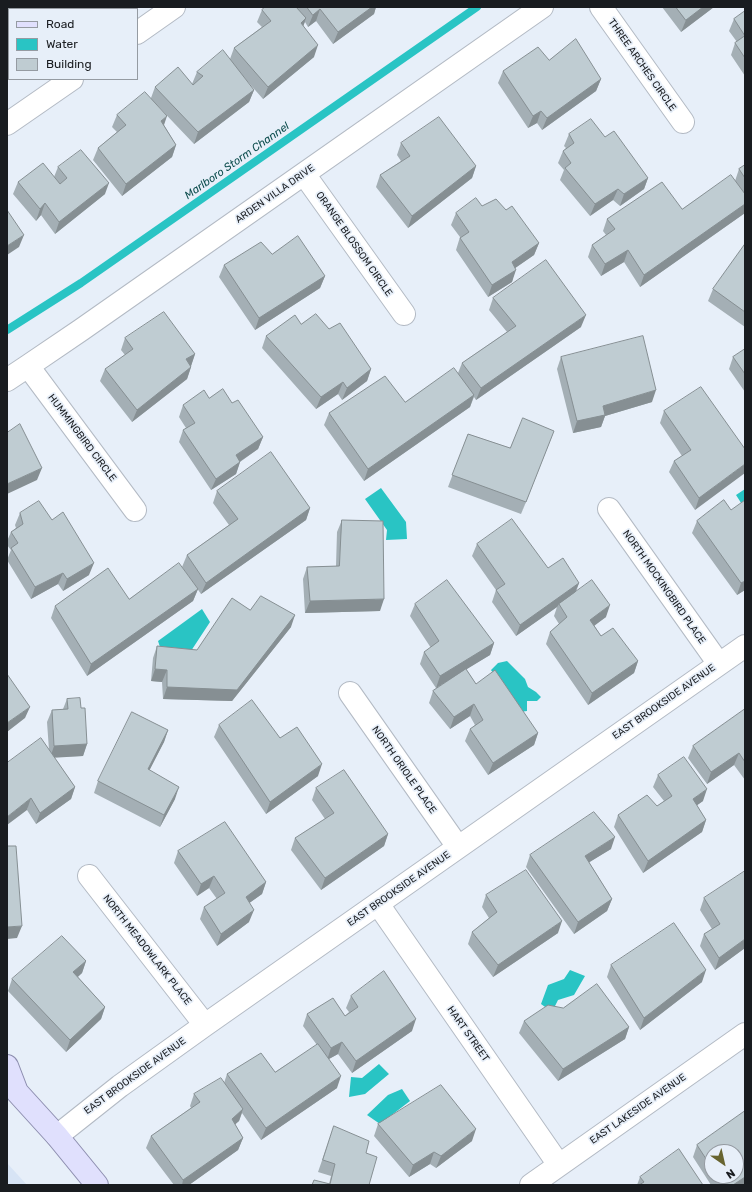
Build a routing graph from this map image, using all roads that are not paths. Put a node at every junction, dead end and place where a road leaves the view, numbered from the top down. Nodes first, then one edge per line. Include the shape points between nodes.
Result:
1 (174, 7) edge
2 (542, 7) edge
3 (601, 7) edge
4 (138, 32) edge
5 (68, 80) edge
6 (44, 87) edge
7 (683, 122) dead end
8 (7, 124) edge
9 (304, 174) junction
10 (404, 314) dead end
11 (28, 366) junction
12 (7, 380) edge
13 (609, 509) dead end
14 (135, 510) dead end
15 (745, 646) edge
16 (719, 664) junction
17 (350, 693) dead end
18 (458, 847) junction
19 (89, 876) dead end
20 (378, 904) junction
21 (205, 1025) junction
22 (745, 1034) edge
23 (7, 1066) edge
24 (12, 1092) edge
25 (57, 1136) junction
26 (559, 1165) junction
27 (97, 1185) edge
28 (531, 1185) edge

1 - 4 street
2 - 9 street, ARDEN VILLA DRIVE
3 - 7 street, THREE ARCHES CIRCLE
5 - 6 street
6 - 8 street
9 - 10 street, ORANGE BLOSSOM CIRCLE
9 - 11 street, ARDEN VILLA DRIVE
11 - 12 street, ARDEN VILLA DRIVE
11 - 14 street, HUMMINGBIRD CIRCLE
13 - 16 street, NORTH MOCKINGBIRD PLACE
15 - 16 street, EAST BROOKSIDE AVENUE
16 - 18 street, EAST BROOKSIDE AVENUE
17 - 18 street, NORTH ORIOLE PLACE
18 - 20 street, EAST BROOKSIDE AVENUE
19 - 21 street, NORTH MEADOWLARK PLACE
20 - 21 street, EAST BROOKSIDE AVENUE
20 - 26 street, HART STREET
21 - 25 street, EAST BROOKSIDE AVENUE via 120,1086
22 - 26 street, EAST LAKESIDE AVENUE
23 - 24 main road
24 - 25 main road
25 - 27 main road
26 - 28 street, EAST LAKESIDE AVENUE

